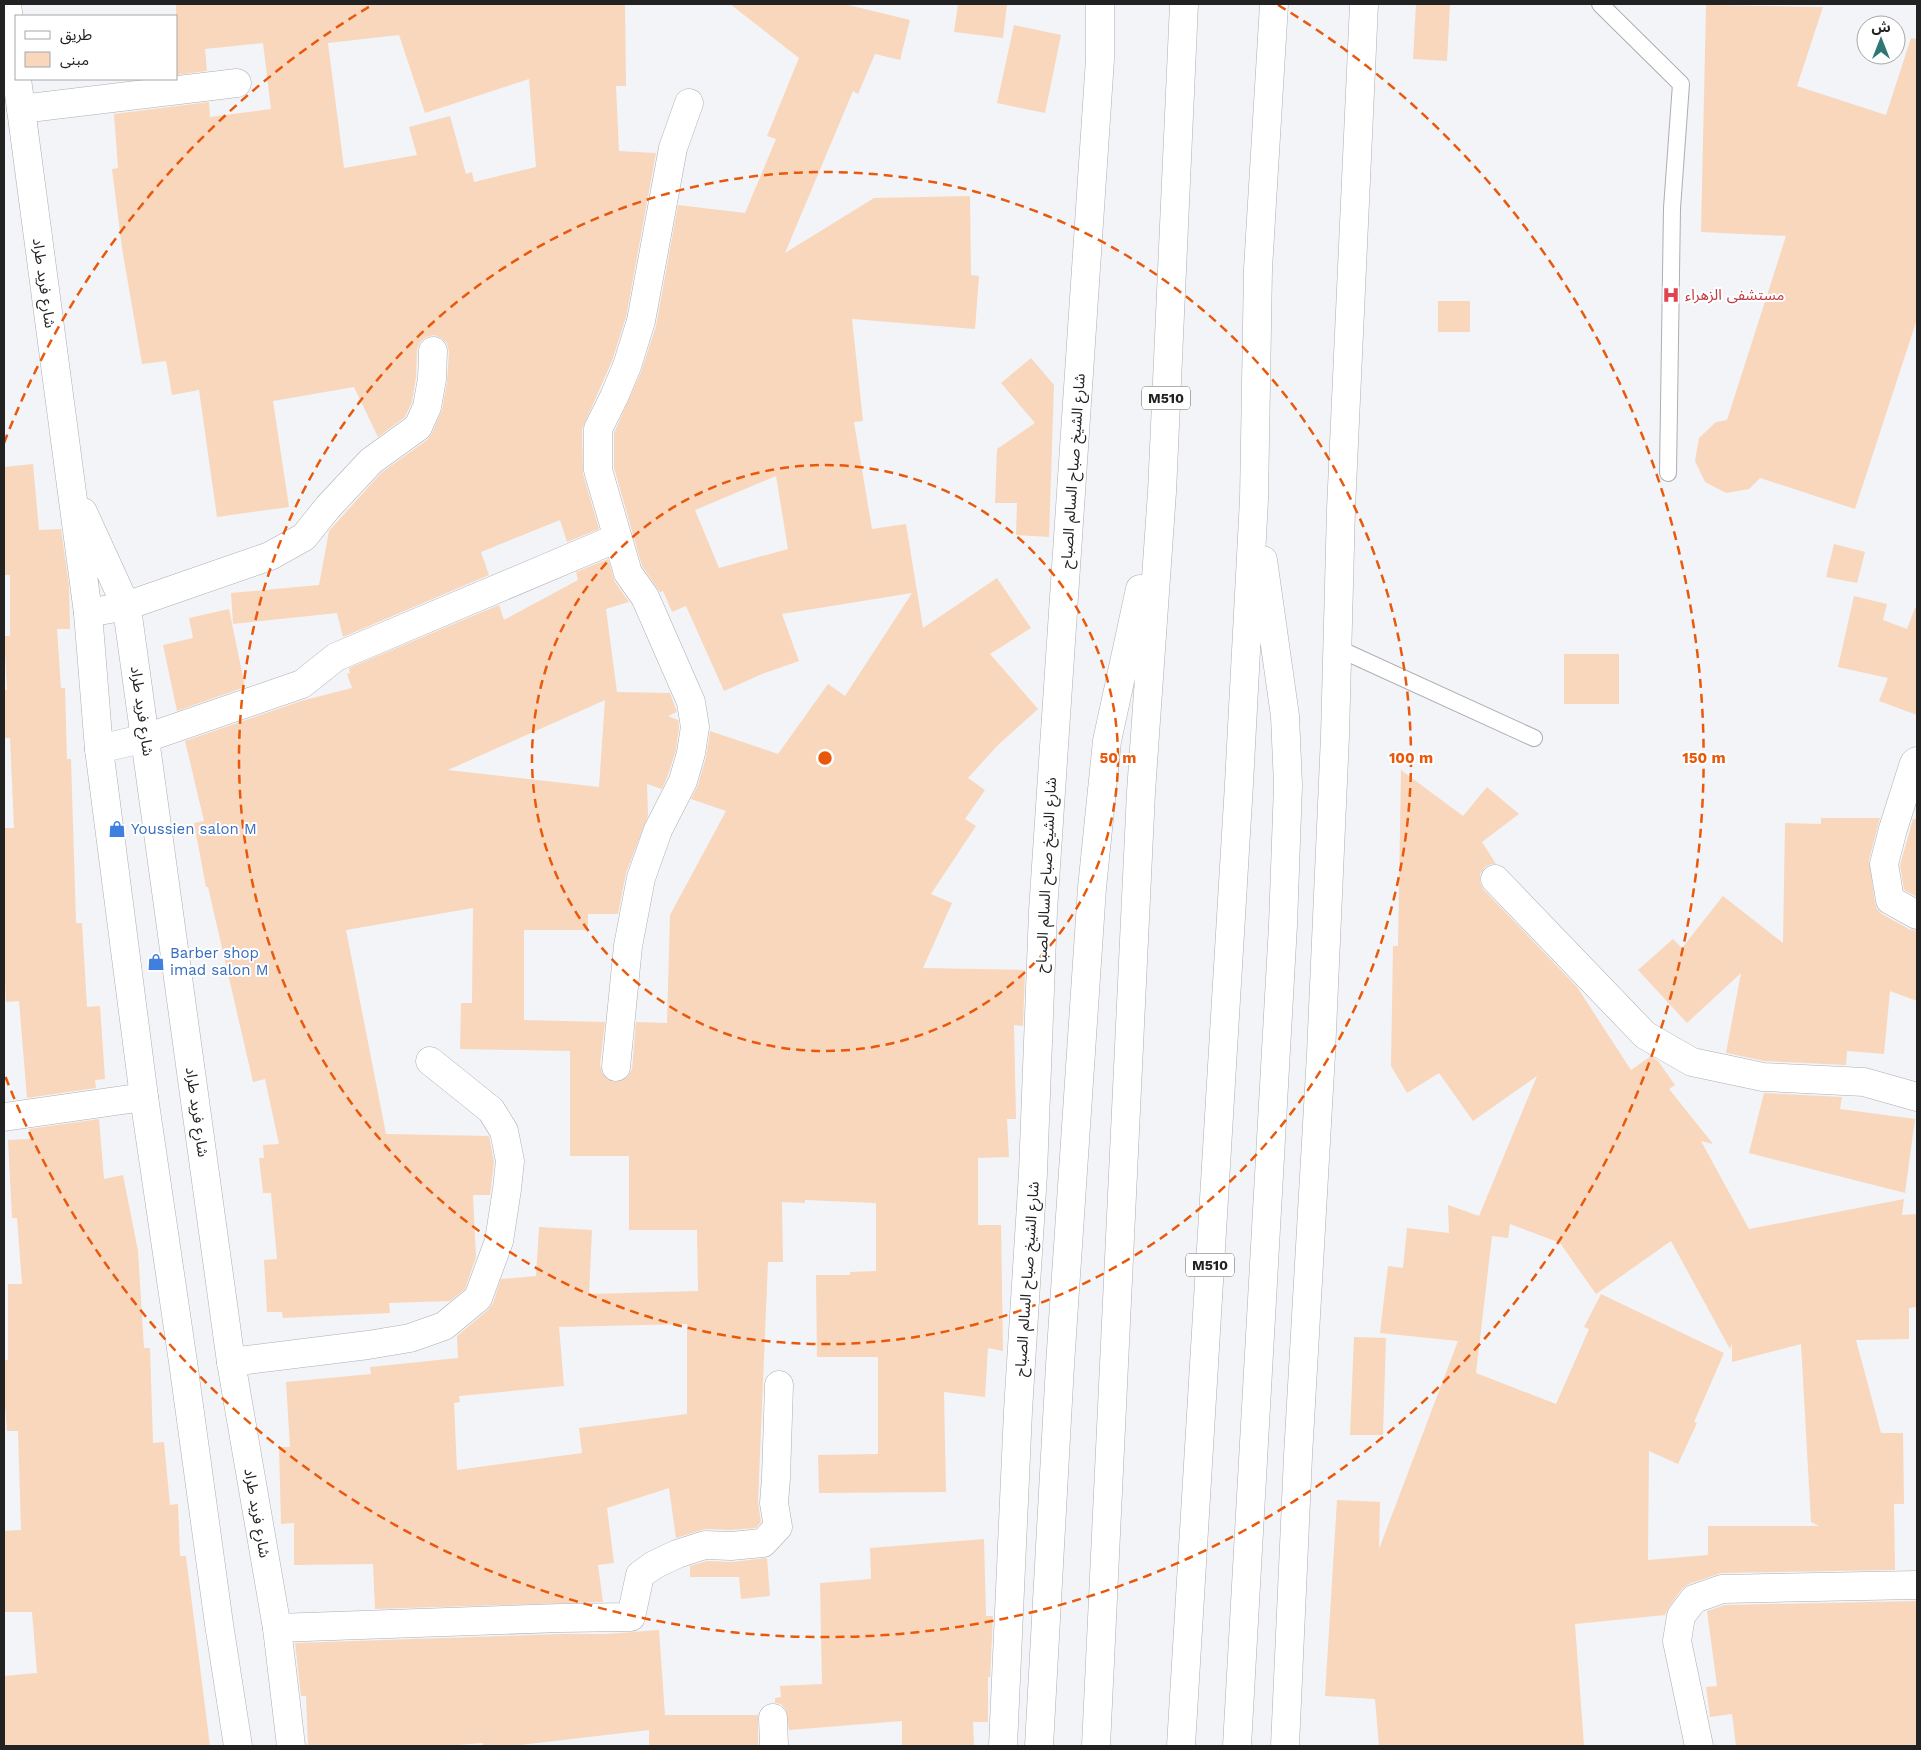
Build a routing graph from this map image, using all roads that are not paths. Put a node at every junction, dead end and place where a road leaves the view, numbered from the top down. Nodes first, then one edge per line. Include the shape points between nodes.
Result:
1 (7, 4) edge
2 (1100, 4) edge
3 (1184, 4) edge
4 (1274, 4) edge
5 (1364, 4) edge
6 (1600, 4) edge
7 (15, 67) edge
8 (17, 80) edge
9 (237, 83) dead end
10 (689, 103) dead end
11 (21, 109) junction
12 (432, 351) dead end
13 (1668, 473) dead end
14 (72, 488) junction
15 (1162, 492) junction
16 (1254, 499) junction
17 (617, 538) junction
18 (126, 606) junction
19 (88, 613) junction
20 (1338, 648) junction
21 (146, 738) junction
22 (1534, 738) dead end
23 (99, 749) junction
24 (1917, 761) edge
25 (1495, 879) dead end
26 (1917, 915) edge
27 (430, 1061) dead end
28 (616, 1067) dead end
29 (144, 1097) junction
30 (1917, 1098) edge
31 (4, 1117) edge
32 (231, 1362) junction
33 (779, 1385) dead end
34 (1917, 1585) edge
35 (277, 1628) junction
36 (773, 1718) dead end
37 (238, 1746) edge
38 (291, 1746) edge
39 (774, 1746) edge
40 (1003, 1746) edge
41 (1038, 1746) edge
42 (1096, 1746) edge
43 (1181, 1746) edge
44 (1237, 1746) edge
45 (1285, 1746) edge
46 (1699, 1746) edge

1 - 7 main road
2 - 40 main road, شارع الشيخ صباح السالم الصباح via 1100,59 1043,911 1033,1173 1018,1411
3 - 15 main road, M510
4 - 16 main road, M510 via 1258,269
5 - 20 main road via 1341,509
6 - 13 lane via 1682,84 1672,208
8 - 11 main road, شارع فريد طراد
9 - 11 main road
10 - 17 main road via 673,148 641,321 627,366 598,429 598,470
11 - 14 main road, شارع فريد طراد
12 - 18 main road via 432,379 418,427 371,460 304,537 270,556
14 - 18 main road, شارع فريد طراد
14 - 19 main road, شارع فريد طراد
15 - 41 main road via 1107,742 1098,814 1060,1365
15 - 42 main road, M510 via 1141,792
16 - 43 main road, M510
16 - 44 main road via 1285,716 1288,785
17 - 21 main road via 336,657 302,684
17 - 28 main road via 628,573 645,597 691,702 695,726 683,781 658,830 641,878 628,946
18 - 19 main road
18 - 21 main road, شارع فريد طراد
19 - 23 main road, شارع فريد طراد
20 - 22 lane
20 - 45 main road via 1321,1054
21 - 23 main road
21 - 32 main road, شارع فريد طراد
23 - 29 main road, شارع فريد طراد
24 - 26 main road via 1892,829 1884,864 1890,900
25 - 30 main road via 1644,1036 1692,1062 1763,1077 1864,1082
27 - 32 main road via 491,1110 504,1131 510,1161 499,1241 478,1298 444,1326 410,1338
29 - 31 main road
29 - 37 main road, شارع فريد طراد
32 - 35 main road, شارع فريد طراد
33 - 35 main road via 774,1503 778,1527 764,1543 705,1545 654,1565 640,1575 631,1617
34 - 46 main road via 1722,1589 1694,1599 1682,1616 1677,1641
35 - 38 main road, شارع فريد طراد
36 - 39 main road

